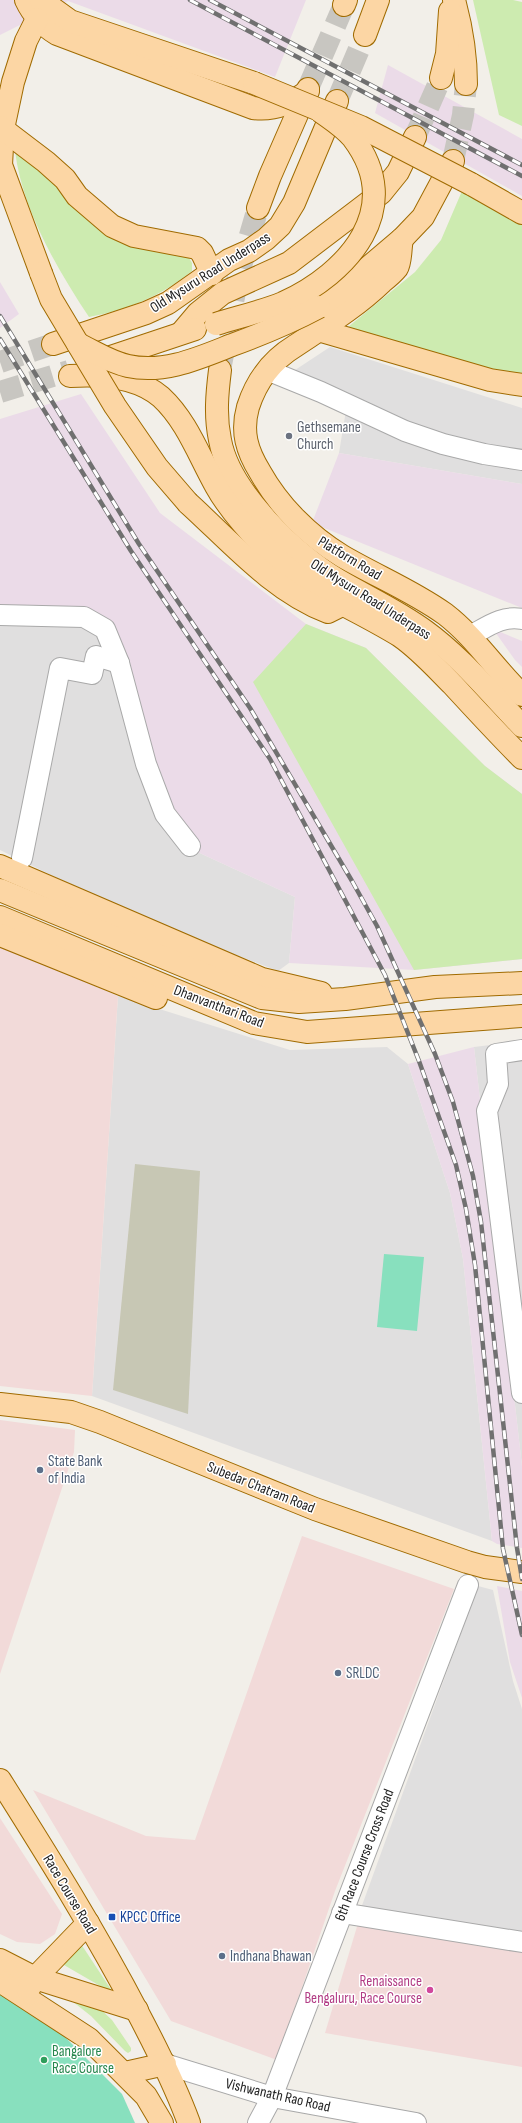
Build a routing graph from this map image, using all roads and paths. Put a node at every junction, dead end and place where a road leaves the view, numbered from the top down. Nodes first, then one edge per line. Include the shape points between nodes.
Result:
1 (26, 0) edge
2 (378, 0) edge
3 (453, 0) edge
4 (44, 10) edge
5 (365, 34) tunnel mouth
6 (442, 78) tunnel mouth
7 (466, 84) tunnel mouth
8 (329, 106) junction
9 (1, 128) edge
10 (415, 137) tunnel mouth
11 (453, 160) tunnel mouth
12 (258, 208) tunnel mouth
13 (522, 213) edge
14 (402, 239) junction
15 (212, 274) junction
16 (318, 330) junction
17 (182, 332) junction
18 (53, 344) tunnel mouth
19 (78, 344) junction
20 (220, 370) tunnel mouth
21 (267, 370) junction
22 (522, 386) edge
23 (522, 460) edge
24 (342, 605) junction
25 (0, 615) edge
26 (522, 619) edge
27 (470, 636) junction
28 (120, 664) junction
29 (522, 695) edge
30 (522, 726) edge
31 (522, 758) edge
32 (190, 846) dead end
33 (22, 858) dead end
34 (0, 866) edge
35 (0, 890) edge
36 (0, 917) edge
37 (0, 935) edge
38 (522, 983) edge
39 (345, 999) junction
40 (522, 1016) edge
41 (254, 1023) junction
42 (522, 1050) edge
43 (522, 1393) edge
44 (0, 1404) edge
45 (522, 1572) edge
46 (468, 1585) dead end
47 (0, 1780) edge
48 (342, 1913) junction
49 (88, 1923) junction
50 (522, 1942) edge
51 (0, 1960) edge
52 (0, 1981) edge
53 (30, 1987) junction
54 (137, 2010) junction
55 (165, 2064) junction
56 (125, 2073) junction
57 (272, 2097) junction
58 (404, 2122) edge
59 (162, 2123) edge
60 (189, 2123) edge
61 (258, 2123) edge

1 - 4 main road
2 - 5 main road
3 - 6 main road
3 - 7 main road via 462,28
4 - 8 main road, bridge via 254,83
4 - 9 main road via 26,41
4 - 12 main road, Old Mysuru Road Underpass via 56,34 254,108 268,109 292,102 309,88
8 - 13 main road, bridge via 361,127
8 - 15 main road, Old Mysuru Road Underpass via 294,203 280,226 249,251 229,260
8 - 17 main road, bridge via 353,138 371,173 374,207 369,225 351,254 300,293 268,308
9 - 15 main road via 46,162 77,196 112,226 134,236 197,248
9 - 19 main road, bridge via 1,165 51,299
10 - 17 main road, Old Mysuru Road Underpass via 398,172 380,193 289,263 223,293 198,313
11 - 14 main road via 423,217
14 - 16 main road, Platform Road via 397,268 350,310
14 - 19 main road, bridge via 319,306 283,326 191,361 162,368 129,366 98,355
15 - 18 main road, Old Mysuru Road Underpass via 168,303 146,313
16 - 21 main road, Platform Road
16 - 22 main road via 490,380
17 - 24 main road via 70,374 108,376 128,381 146,387 161,397 188,432 216,487 243,525 276,559
19 - 24 main road, bridge via 134,436 188,503 268,576 306,602 328,612
20 - 30 main road, Old Mysuru Road Underpass via 217,419 220,441 237,482 255,505 295,549 314,564 426,631 468,669
21 - 23 street via 405,431 443,444
21 - 27 main road, Platform Road via 251,397 244,429 251,457 277,499 315,537 341,556 416,596
24 - 31 main road via 400,636 413,647
25 - 28 street via 84,617 105,629
26 - 27 street via 502,619
27 - 29 main road, Platform Road
28 - 32 street via 146,764 165,814
28 - 33 street via 96,656 92,674 60,668
34 - 39 main road via 262,979
35 - 39 main road, Dhanvanthari Road via 262,998 299,1002
36 - 41 main road, Dhanvanthari Road
37 - 41 main road via 218,1022
38 - 39 main road, Dhanvanthari Road via 435,987
40 - 41 main road, Dhanvanthari Road via 307,1032
42 - 43 street via 496,1054 498,1084 487,1111
44 - 45 main road, Subedar Chatram Road via 78,1414 316,1509 467,1562
46 - 48 street, 6th Race Course Cross Road
47 - 49 main road, Race Course Road
48 - 50 street
48 - 57 street, 6th Race Course Cross Road
49 - 53 main road
49 - 54 main road, Race Course Road
51 - 53 main road
52 - 53 main road
53 - 54 main road
53 - 56 main road
54 - 55 main road, Race Course Road
55 - 56 main road
55 - 57 street, Vishwanath Rao Road
55 - 60 main road, Race Course Road
56 - 59 main road via 146,2096
57 - 58 street, Vishwanath Rao Road
57 - 61 street, 6th Race Course Cross Road

